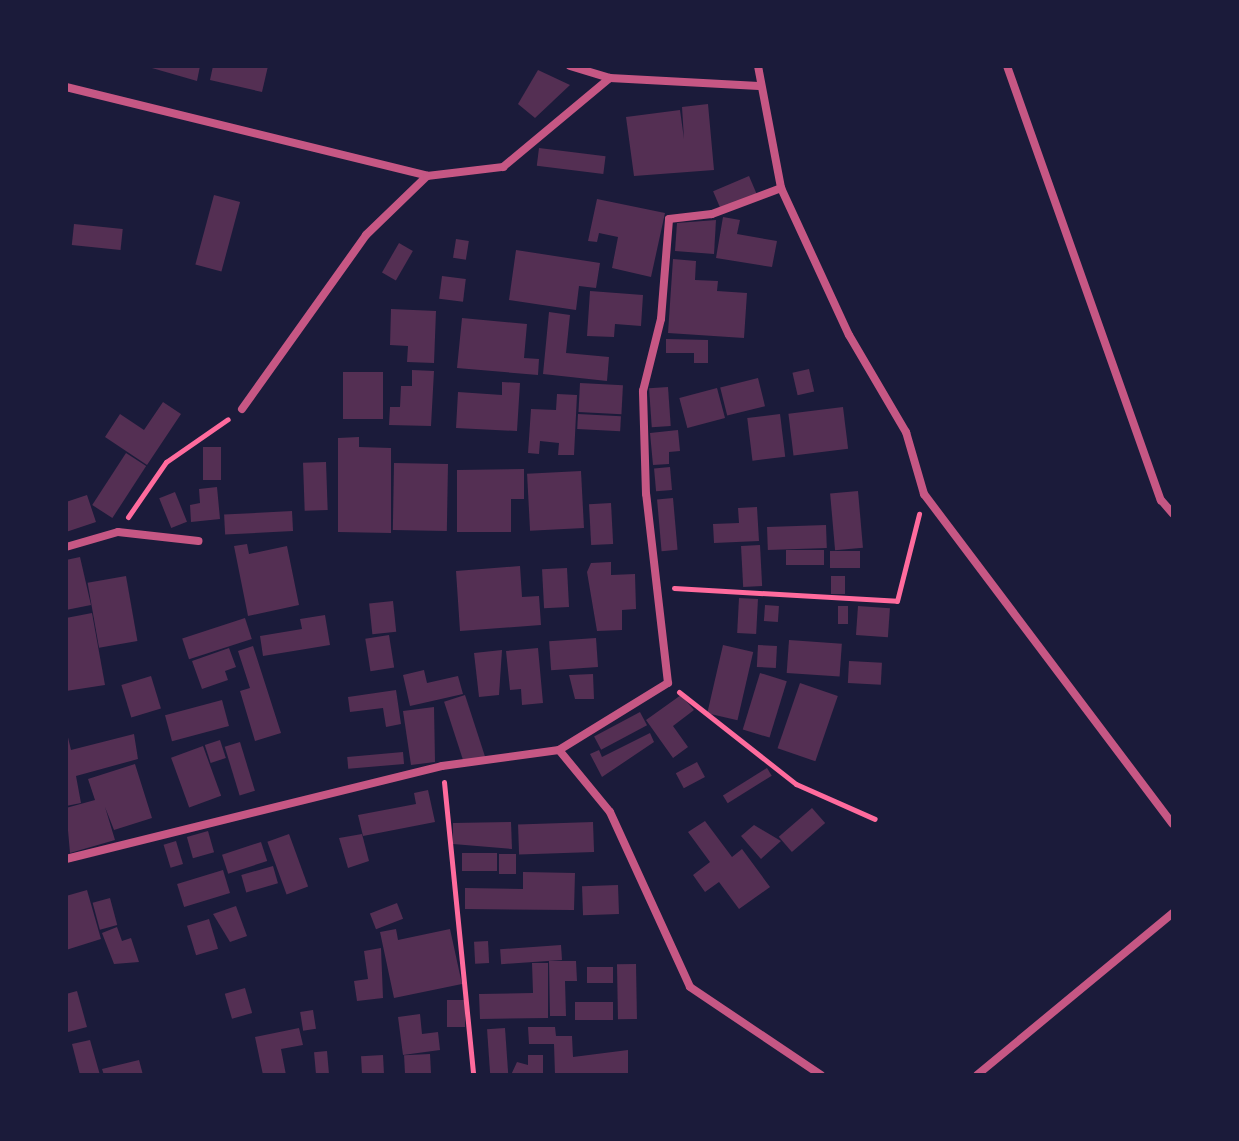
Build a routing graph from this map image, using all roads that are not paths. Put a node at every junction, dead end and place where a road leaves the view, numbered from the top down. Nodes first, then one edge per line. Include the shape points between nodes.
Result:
1 (570, 66) edge
2 (758, 66) edge
3 (1007, 66) edge
4 (610, 78) junction
5 (759, 86) junction
6 (66, 87) edge
7 (427, 176) junction
8 (781, 188) junction
9 (242, 409) road end
10 (1173, 514) edge
11 (198, 541) dead end
12 (66, 547) edge
13 (559, 750) junction
14 (1173, 824) edge
15 (66, 859) edge
16 (1173, 913) edge
17 (821, 1075) edge
18 (977, 1075) edge

1 - 4 street
2 - 5 street
3 - 10 street via 1161,500
4 - 5 street
4 - 7 street via 503,167
5 - 8 street
6 - 7 street
7 - 9 street via 366,235
8 - 13 street via 712,214 669,219 661,319 643,391 668,683
8 - 14 street via 849,335 906,432 924,494
11 - 12 street via 118,532
13 - 15 street via 442,766
13 - 17 street via 610,812 690,987
16 - 18 street

